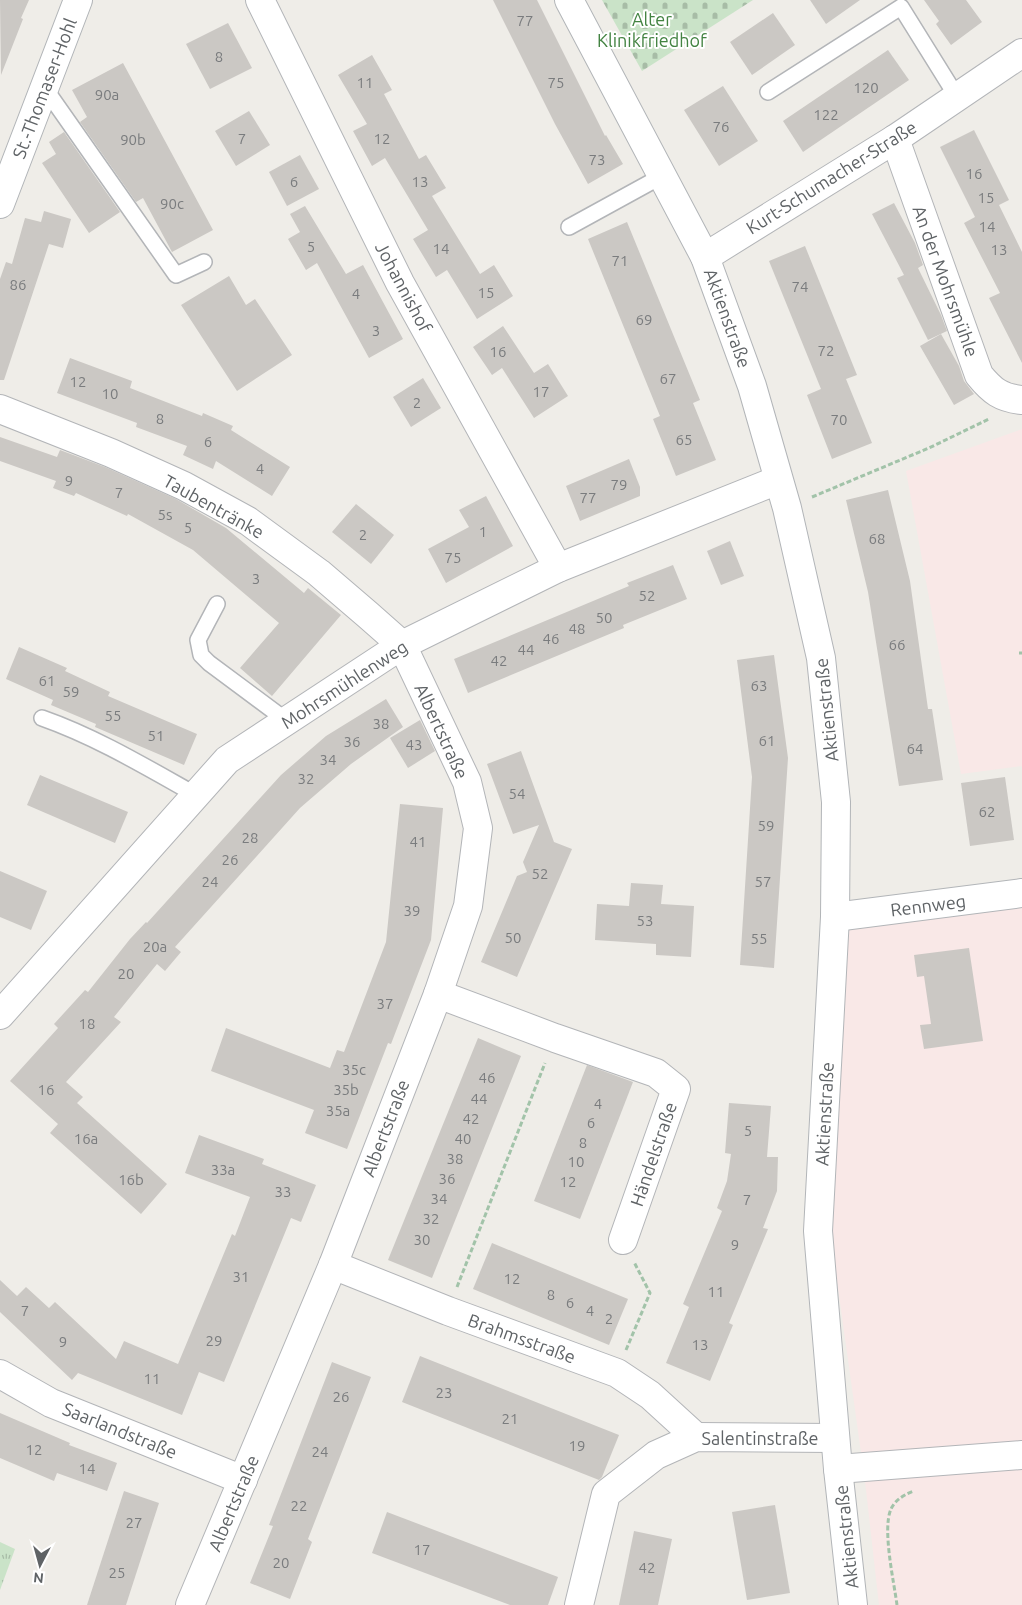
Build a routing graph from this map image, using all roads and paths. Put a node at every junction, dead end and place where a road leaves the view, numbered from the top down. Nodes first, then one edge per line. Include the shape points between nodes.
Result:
1 (78, 0) edge
2 (260, 0) edge
3 (569, 0) edge
4 (1022, 53) edge
5 (44, 87) junction
6 (768, 92) dead end
7 (956, 96) junction
8 (895, 139) junction
9 (662, 176) junction
10 (0, 204) edge
11 (569, 226) dead end
12 (705, 256) junction
13 (204, 262) dead end
14 (1022, 400) edge
15 (0, 409) edge
16 (996, 414) dead end
17 (778, 480) junction
18 (787, 508) junction
19 (558, 568) junction
20 (218, 604) dead end
21 (402, 645) junction
22 (42, 718) dead end
23 (287, 720) junction
24 (196, 795) junction
25 (1022, 894) edge
26 (835, 917) junction
27 (438, 994) junction
28 (0, 1015) edge
29 (555, 1038) junction
30 (623, 1240) joint
31 (333, 1264) junction
32 (448, 1311) junction
33 (617, 1373) junction
34 (0, 1374) edge
35 (696, 1437) junction
36 (835, 1438) junction
37 (1022, 1455) edge
38 (838, 1469) junction
39 (243, 1480) junction
40 (923, 1490) dead end
41 (190, 1605) edge
42 (579, 1605) edge
43 (853, 1605) edge
44 (897, 1605) edge

1 - 5 street, St.-Thomaser-Hohl
2 - 19 street, Johannishof via 400,283
3 - 9 street, Aktienstraße
4 - 7 street, Kurt-Schumacher-Straße
5 - 10 street, St.-Thomaser-Hohl
5 - 13 lane via 176,274
6 - 7 lane via 901,7
7 - 8 street, Kurt-Schumacher-Straße
8 - 12 street, Kurt-Schumacher-Straße
8 - 14 street, An der Mohrsmühle via 979,375 991,389 1008,398
9 - 11 lane
9 - 12 street, Aktienstraße
12 - 17 street, Aktienstraße via 752,386
15 - 21 street, Taubentränke via 111,453 184,486 248,521 319,573
16 - 18 path via 929,448
17 - 18 street, Aktienstraße
17 - 19 street, Mohrsmühlenweg
18 - 26 street, Aktienstraße via 821,658 836,802
19 - 21 street, Mohrsmühlenweg
20 - 23 lane via 198,640 201,655
21 - 23 street, Mohrsmühlenweg
21 - 27 street, Albertstraße via 467,782 478,828 468,906
22 - 24 lane via 134,759
23 - 24 street, Mohrsmühlenweg via 227,760
24 - 28 street, Mohrsmühlenweg
25 - 26 street, Rennweg
26 - 36 street, Aktienstraße via 818,1231
27 - 29 street, Händelstraße
27 - 31 street, Albertstraße
29 - 30 street, Händelstraße via 656,1073 676,1089
29 - 32 path
30 - 33 path via 650,1293
31 - 32 street, Brahmsstraße
31 - 39 street, Albertstraße
32 - 33 street, Brahmsstraße
33 - 35 street, Brahmsstraße via 650,1395
34 - 39 street, Saarlandstraße via 51,1403
35 - 36 street, Salentinstraße
35 - 42 street, Salentinstraße via 656,1455 606,1494
36 - 38 street, Aktienstraße
37 - 38 street, Aktienstraße
38 - 43 street, Aktienstraße
39 - 41 street, Albertstraße
40 - 44 path via 900,1498 891,1509 887,1529

